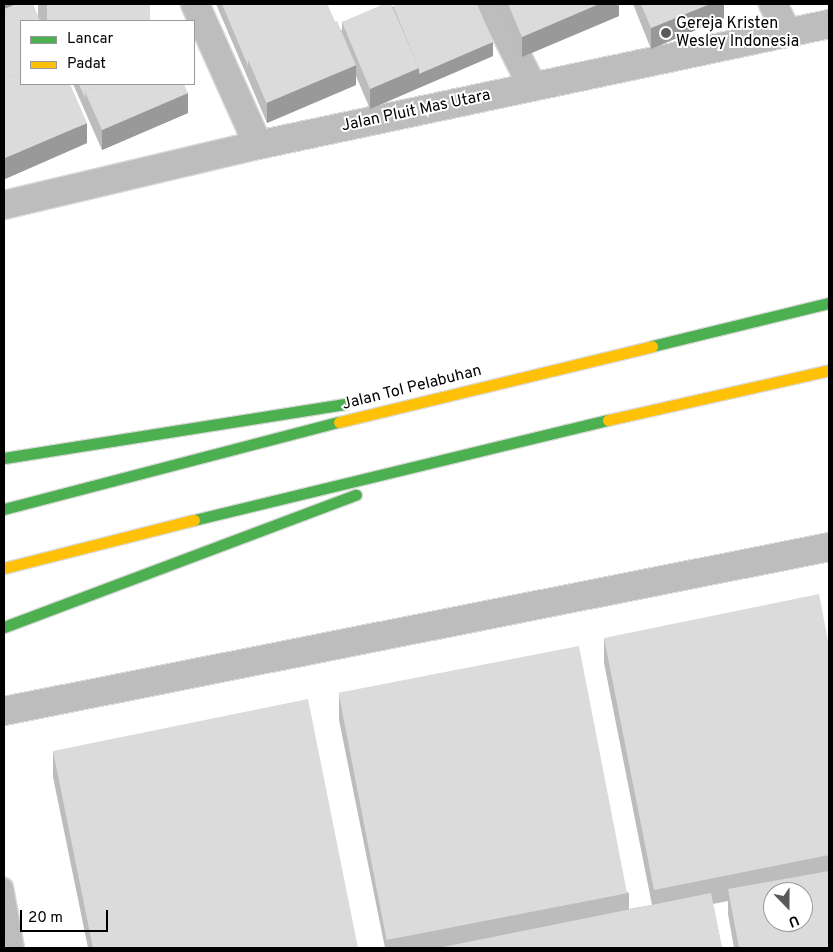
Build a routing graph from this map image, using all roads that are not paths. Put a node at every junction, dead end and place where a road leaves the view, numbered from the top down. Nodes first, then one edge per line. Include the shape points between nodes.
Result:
1 (195, 4) edge
2 (491, 4) edge
3 (773, 4) edge
4 (829, 24) edge
5 (786, 31) junction
6 (532, 86) junction
7 (258, 144) junction
8 (4, 205) edge
9 (829, 303) edge
10 (829, 370) edge
11 (530, 376) junction
12 (382, 398) dead end
13 (353, 403) dead end
14 (479, 449) junction
15 (4, 458) edge
16 (4, 509) edge
17 (829, 548) edge
18 (4, 568) edge
19 (4, 627) edge
20 (4, 711) edge
21 (4, 887) edge
22 (15, 948) edge

1 - 7 street
2 - 6 street
3 - 5 street
4 - 5 street, Jalan Pluit Mas Utara
5 - 6 street, Jalan Pluit Mas Utara
6 - 7 street, Jalan Pluit Mas Utara
7 - 8 street, Jalan Pluit Mas Utara
9 - 11 highway, Jalan Tol Pelabuhan
10 - 14 highway
11 - 12 highway
11 - 16 highway, Jalan Tol Pelabuhan
13 - 15 highway
14 - 18 highway
14 - 19 highway
17 - 20 street
21 - 22 lane

